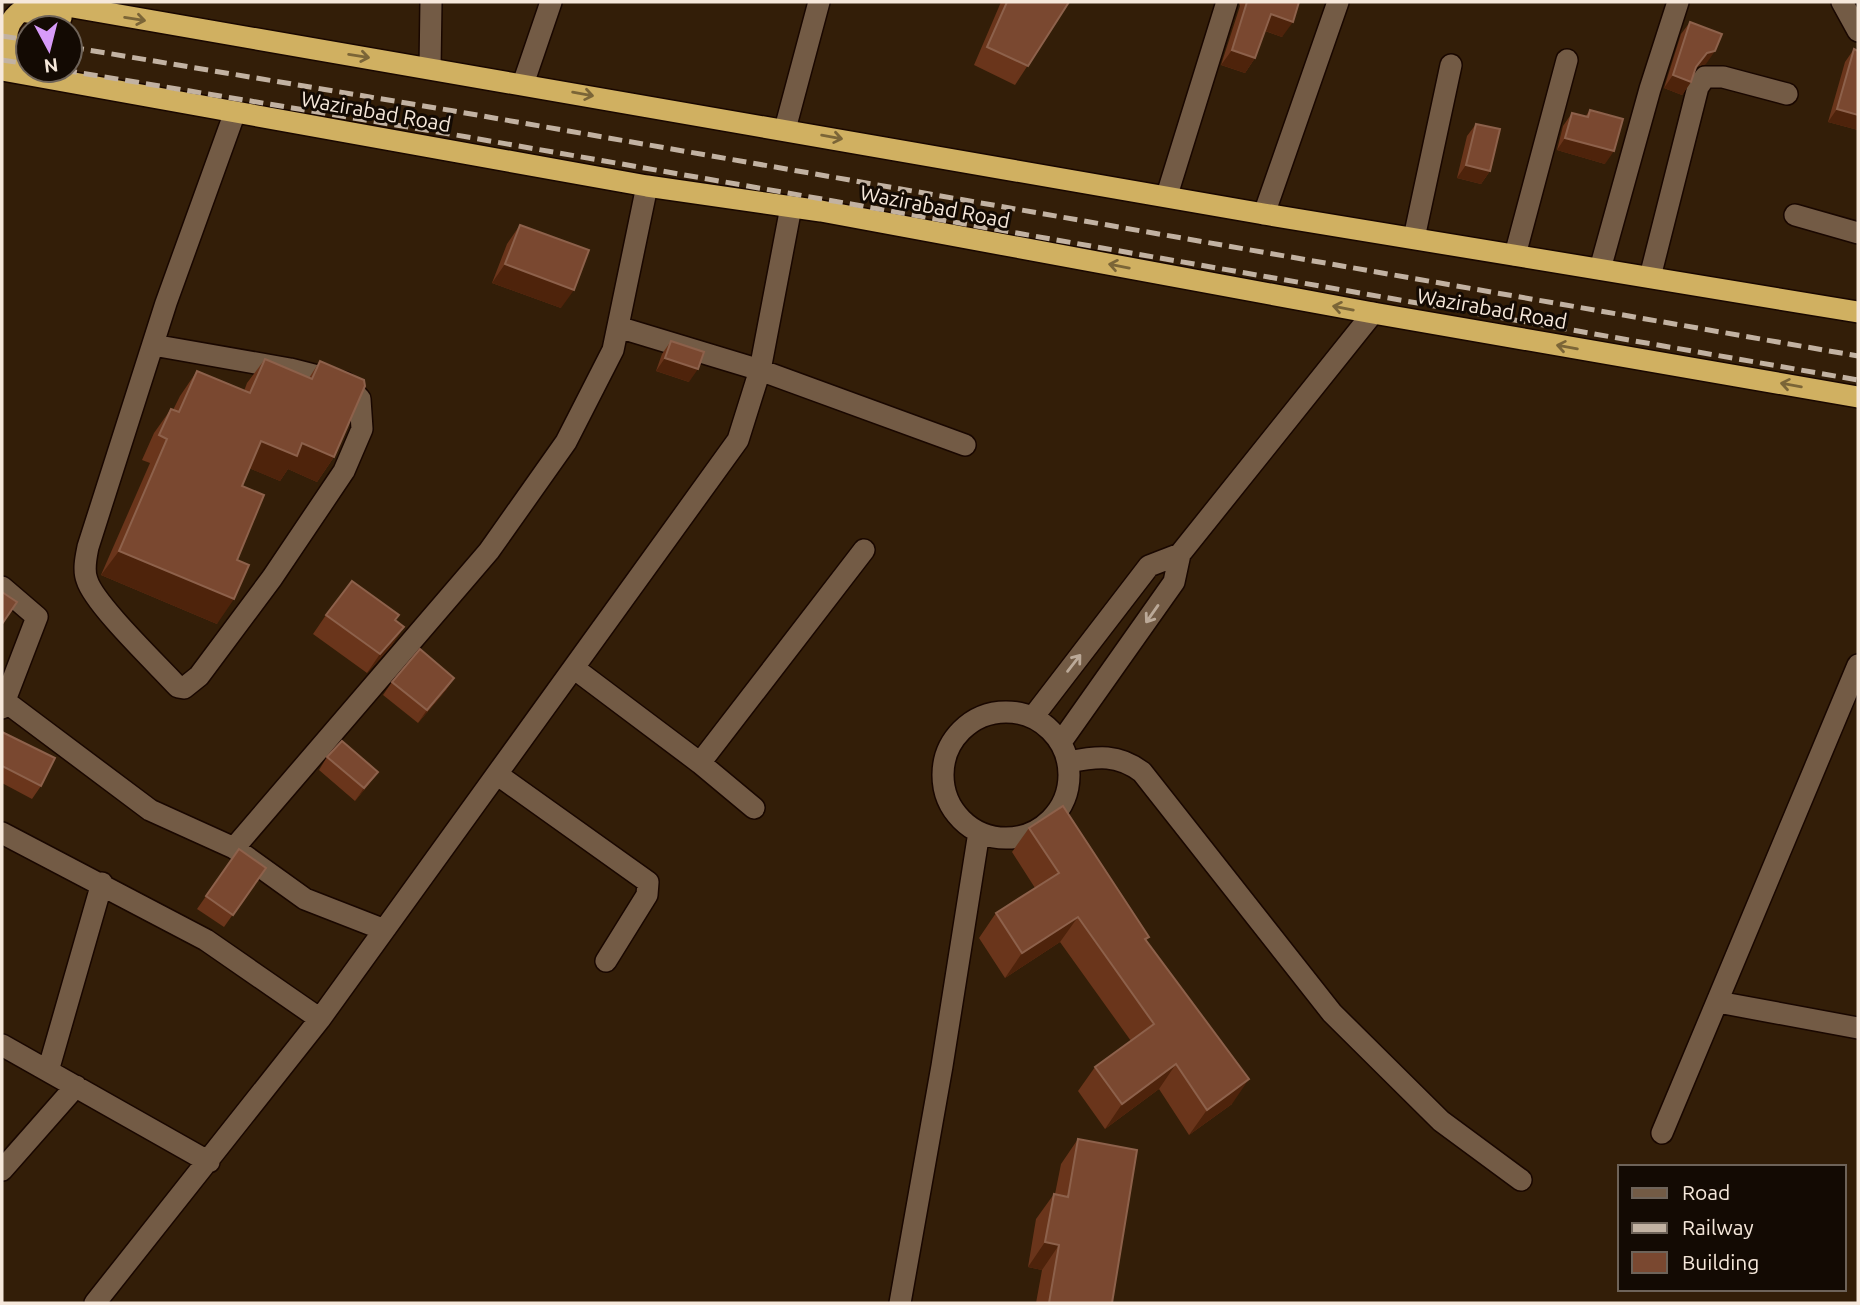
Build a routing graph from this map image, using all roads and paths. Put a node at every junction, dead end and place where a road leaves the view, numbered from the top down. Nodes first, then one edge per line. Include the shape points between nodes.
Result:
1 (44, 2) edge
2 (431, 2) edge
3 (551, 2) edge
4 (819, 2) edge
5 (1227, 2) edge
6 (1338, 2) edge
7 (1678, 2) edge
8 (1842, 2) edge
9 (98, 13) junction
10 (16, 14) edge
11 (37, 14) edge
12 (14, 16) edge
13 (84, 18) edge
14 (1858, 31) edge
15 (14, 57) edge
16 (1567, 60) dead end
17 (1451, 65) dead end
18 (430, 68) junction
19 (84, 80) edge
20 (523, 84) junction
21 (1787, 94) dead end
22 (234, 111) junction
23 (785, 129) junction
24 (647, 186) junction
25 (1167, 195) junction
26 (791, 207) junction
27 (1264, 214) junction
28 (1795, 215) dead end
29 (1858, 233) edge
30 (1415, 238) junction
31 (1515, 255) junction
32 (1600, 269) junction
33 (1650, 277) junction
34 (1858, 312) edge
35 (1373, 313) junction
36 (618, 327) junction
37 (153, 345) junction
38 (760, 370) junction
39 (1858, 397) edge
40 (965, 445) dead end
41 (864, 551) dead end
42 (1180, 554) junction
43 (2, 587) edge
44 (1858, 665) edge
45 (575, 669) junction
46 (3, 703) edge
47 (1033, 716) junction
48 (1061, 742) junction
49 (1069, 762) junction
50 (701, 763) junction
51 (498, 775) junction
52 (754, 808) dead end
53 (979, 832) junction
54 (2, 833) edge
55 (234, 848) junction
56 (102, 883) junction
57 (382, 929) junction
58 (606, 961) dead end
59 (1717, 1002) junction
60 (320, 1019) junction
61 (1858, 1028) edge
62 (2, 1045) edge
63 (48, 1071) junction
64 (76, 1086) junction
65 (1662, 1133) dead end
66 (209, 1161) junction
67 (2, 1170) edge
68 (1521, 1180) dead end
69 (95, 1303) edge
70 (900, 1303) edge

1 - 9 highway
2 - 18 street
3 - 20 street
4 - 23 street
5 - 25 street
6 - 27 street
7 - 32 street
8 - 14 street
9 - 13 highway
9 -> 18 highway
10 - 11 highway
12 - 15 highway via 7,47
16 - 31 street
17 - 30 street
18 - 20 highway
19 - 22 highway, Wazirabad Road
20 -> 23 highway
21 - 33 street via 1705,76
22 - 24 highway, Wazirabad Road
22 - 37 street
23 -> 25 highway
24 - 26 highway, Wazirabad Road
24 - 36 street
25 - 27 highway
35 -> 26 highway, Wazirabad Road
26 - 38 street
27 - 30 highway
28 - 29 street
30 - 31 highway
31 - 32 highway
32 - 33 highway
33 - 34 highway
39 -> 35 highway, Wazirabad Road
35 - 42 street
36 - 38 street
36 - 55 street via 613,350 566,442 489,551
37 - 37 street via 88,547 86,579 97,598 178,687 184,688 199,676 332,490 362,429 360,399 345,383
38 - 40 street
38 - 45 street via 738,440
41 - 50 street
47 -> 42 street via 1149,566
42 -> 48 street via 1174,582
43 - 46 street via 37,617
44 - 59 street
45 - 50 street
45 - 51 street
46 - 55 street via 150,810
47 - 48 street
47 - 53 street via 1005,712 977,718 955,735 943,761 944,789 956,815
48 - 49 street
49 - 53 street via 1068,790 1055,815 1033,832 1006,838
49 - 68 street via 1111,757 1126,760 1142,772 1332,1013 1441,1122
50 - 52 street
51 - 57 street
51 - 58 street via 648,882 647,895
53 - 70 street
54 - 56 street
55 - 57 street via 305,899
56 - 60 street via 206,940
56 - 63 street
57 - 60 street
59 - 61 street
59 - 65 street
60 - 66 street
62 - 63 street
63 - 64 street
64 - 66 street
64 - 67 street
66 - 69 street

